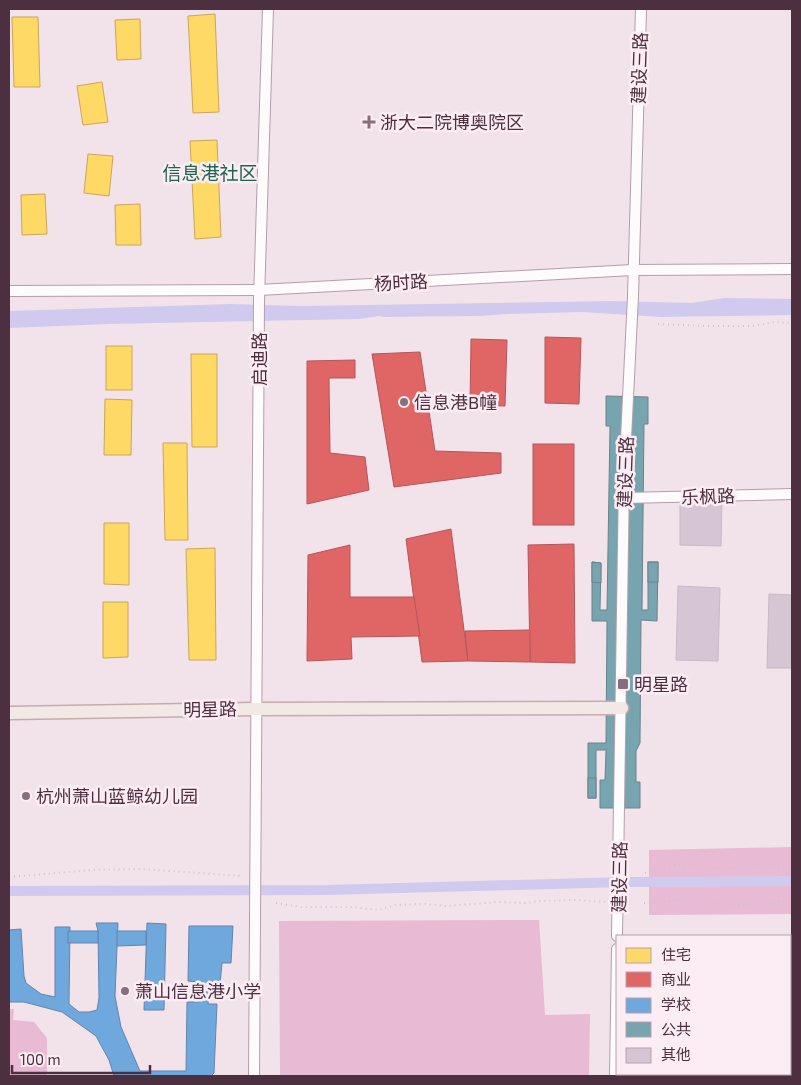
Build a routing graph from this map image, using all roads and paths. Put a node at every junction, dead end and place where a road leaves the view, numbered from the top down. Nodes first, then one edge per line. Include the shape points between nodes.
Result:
1 (268, 9) edge
2 (641, 9) edge
3 (792, 269) edge
4 (633, 270) junction
5 (9, 292) edge
6 (259, 295) junction
7 (792, 323) edge
8 (658, 324) dead end
9 (792, 494) edge
10 (624, 498) junction
11 (622, 708) junction
12 (255, 709) junction
13 (9, 713) edge
14 (792, 869) edge
15 (645, 874) dead end
16 (243, 876) dead end
17 (9, 877) edge
18 (792, 900) edge
19 (613, 901) junction
20 (276, 903) dead end
21 (644, 903) dead end
22 (618, 935) edge
23 (616, 1012) edge
24 (254, 1076) edge
25 (615, 1076) edge

1 - 6 street, 启迪路
2 - 4 street, 建设三路
3 - 4 street, 杨时路
4 - 6 street, 杨时路
4 - 10 street, 建设三路
5 - 6 street, 杨时路
6 - 12 street, 启迪路
7 - 8 path via 752,326
9 - 10 street, 乐枫路
10 - 11 street, 建设三路
11 - 12 main road, 明星路
11 - 19 street, 建设三路 via 619,872
12 - 13 main road, 明星路
12 - 24 street, 启迪路
14 - 15 path via 768,865 723,869 674,865
16 - 17 path via 141,869
18 - 21 path via 750,905 697,899
19 - 20 path via 394,905 379,910
19 - 22 street, 建设三路
23 - 25 street

